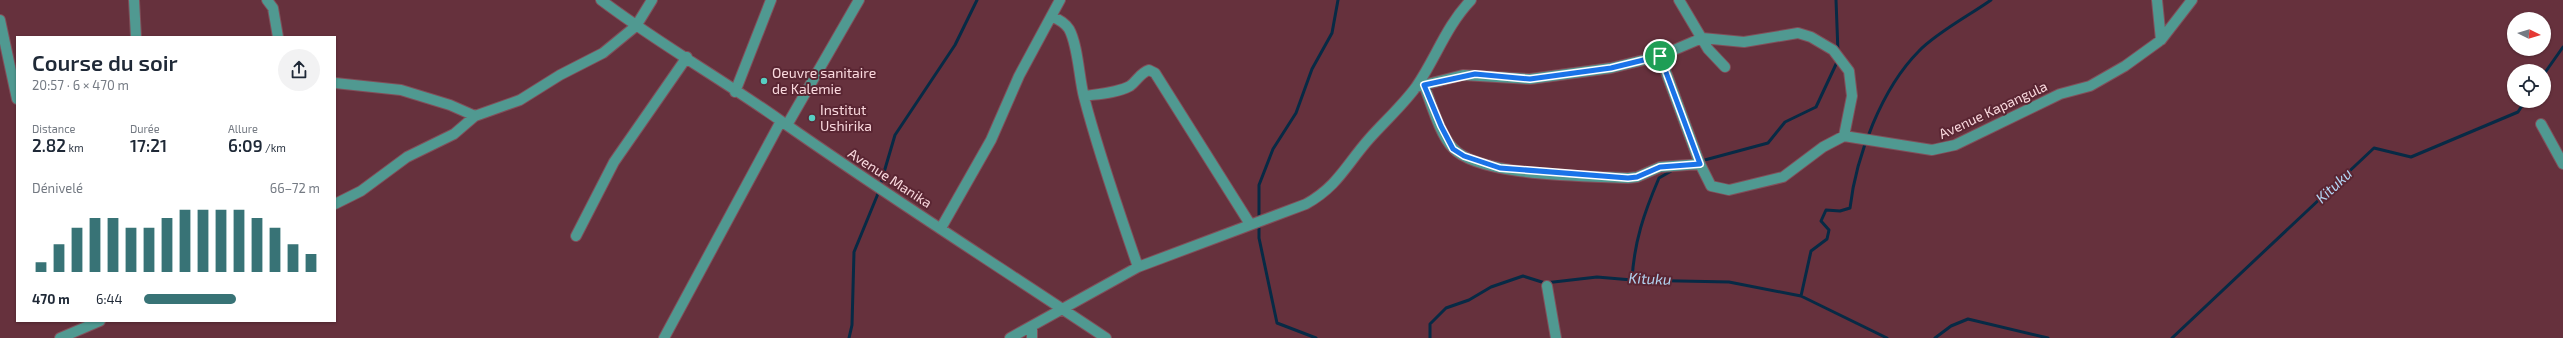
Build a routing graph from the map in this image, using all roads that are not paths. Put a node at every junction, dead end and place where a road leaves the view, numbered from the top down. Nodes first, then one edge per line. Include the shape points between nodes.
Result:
1 (134, 0) edge
2 (267, 0) edge
3 (601, 0) edge
4 (652, 0) edge
5 (771, 0) edge
6 (859, 0) edge
7 (1060, 0) edge
8 (1472, 0) edge
9 (1679, 0) edge
10 (2157, 0) edge
11 (2192, 0) edge
12 (1052, 17) junction
13 (0, 20) edge
14 (636, 26) junction
15 (136, 36) edge
16 (278, 36) edge
17 (1702, 38) junction
18 (2161, 40) junction
19 (1660, 56) junction
20 (687, 57) junction
21 (1725, 67) dead end
22 (336, 83) edge
23 (1420, 86) junction
24 (735, 92) junction
25 (16, 94) edge
26 (1084, 96) junction
27 (475, 116) junction
28 (784, 123) junction
29 (2541, 124) dead end
30 (1844, 136) junction
31 (1700, 164) junction
32 (2563, 164) edge
33 (336, 204) edge
34 (1250, 224) junction
35 (940, 228) junction
36 (576, 236) dead end
37 (1138, 267) junction
38 (1547, 286) dead end
39 (1063, 310) junction
40 (98, 322) edge
41 (1032, 326) junction
42 (60, 338) edge
43 (664, 338) edge
44 (1010, 338) edge
45 (1032, 338) edge
46 (1106, 338) edge
47 (1556, 338) edge

1 - 15 street
2 - 16 street via 273,8
3 - 14 street, Avenue Manika
4 - 14 street
5 - 24 street
6 - 28 street
7 - 12 street
8 - 23 street via 1444,35
9 - 17 street
10 - 18 street
11 - 18 street, Avenue Kapangula
12 - 26 street via 1060,20 1068,29
12 - 35 street via 1019,76 991,140
13 - 25 street
14 - 20 street, Avenue Manika
14 - 27 street via 590,62 560,75 520,100
17 - 19 street
17 - 21 street via 1713,56
17 - 30 street via 1744,42 1798,34 1811,37 1833,50 1849,71 1852,96
18 - 30 street, Avenue Kapangula via 2125,66 2090,86 2060,94 1943,150
19 - 23 street via 1611,68 1530,79 1475,74
19 - 31 street
20 - 24 street, Avenue Manika
20 - 36 street via 614,162
22 - 27 street via 401,90 450,105
23 - 31 street via 1453,149 1464,156 1500,168 1628,178 1643,175 1660,167
23 - 34 street via 1369,139 1329,190 1306,204
24 - 28 street, Avenue Manika
26 - 34 street via 1131,85 1142,72 1149,70 1155,73
26 - 37 street via 1103,166
27 - 33 street via 454,134 408,157 361,191
28 - 35 street, Avenue Manika
28 - 43 street
29 - 32 street
30 - 31 street via 1823,147 1783,177 1739,188 1720,190 1711,186
34 - 37 street
35 - 39 street, Avenue Manika
37 - 39 street
38 - 47 street
39 - 41 street
39 - 46 street, Avenue Manika
40 - 42 street
41 - 44 street
41 - 45 street

